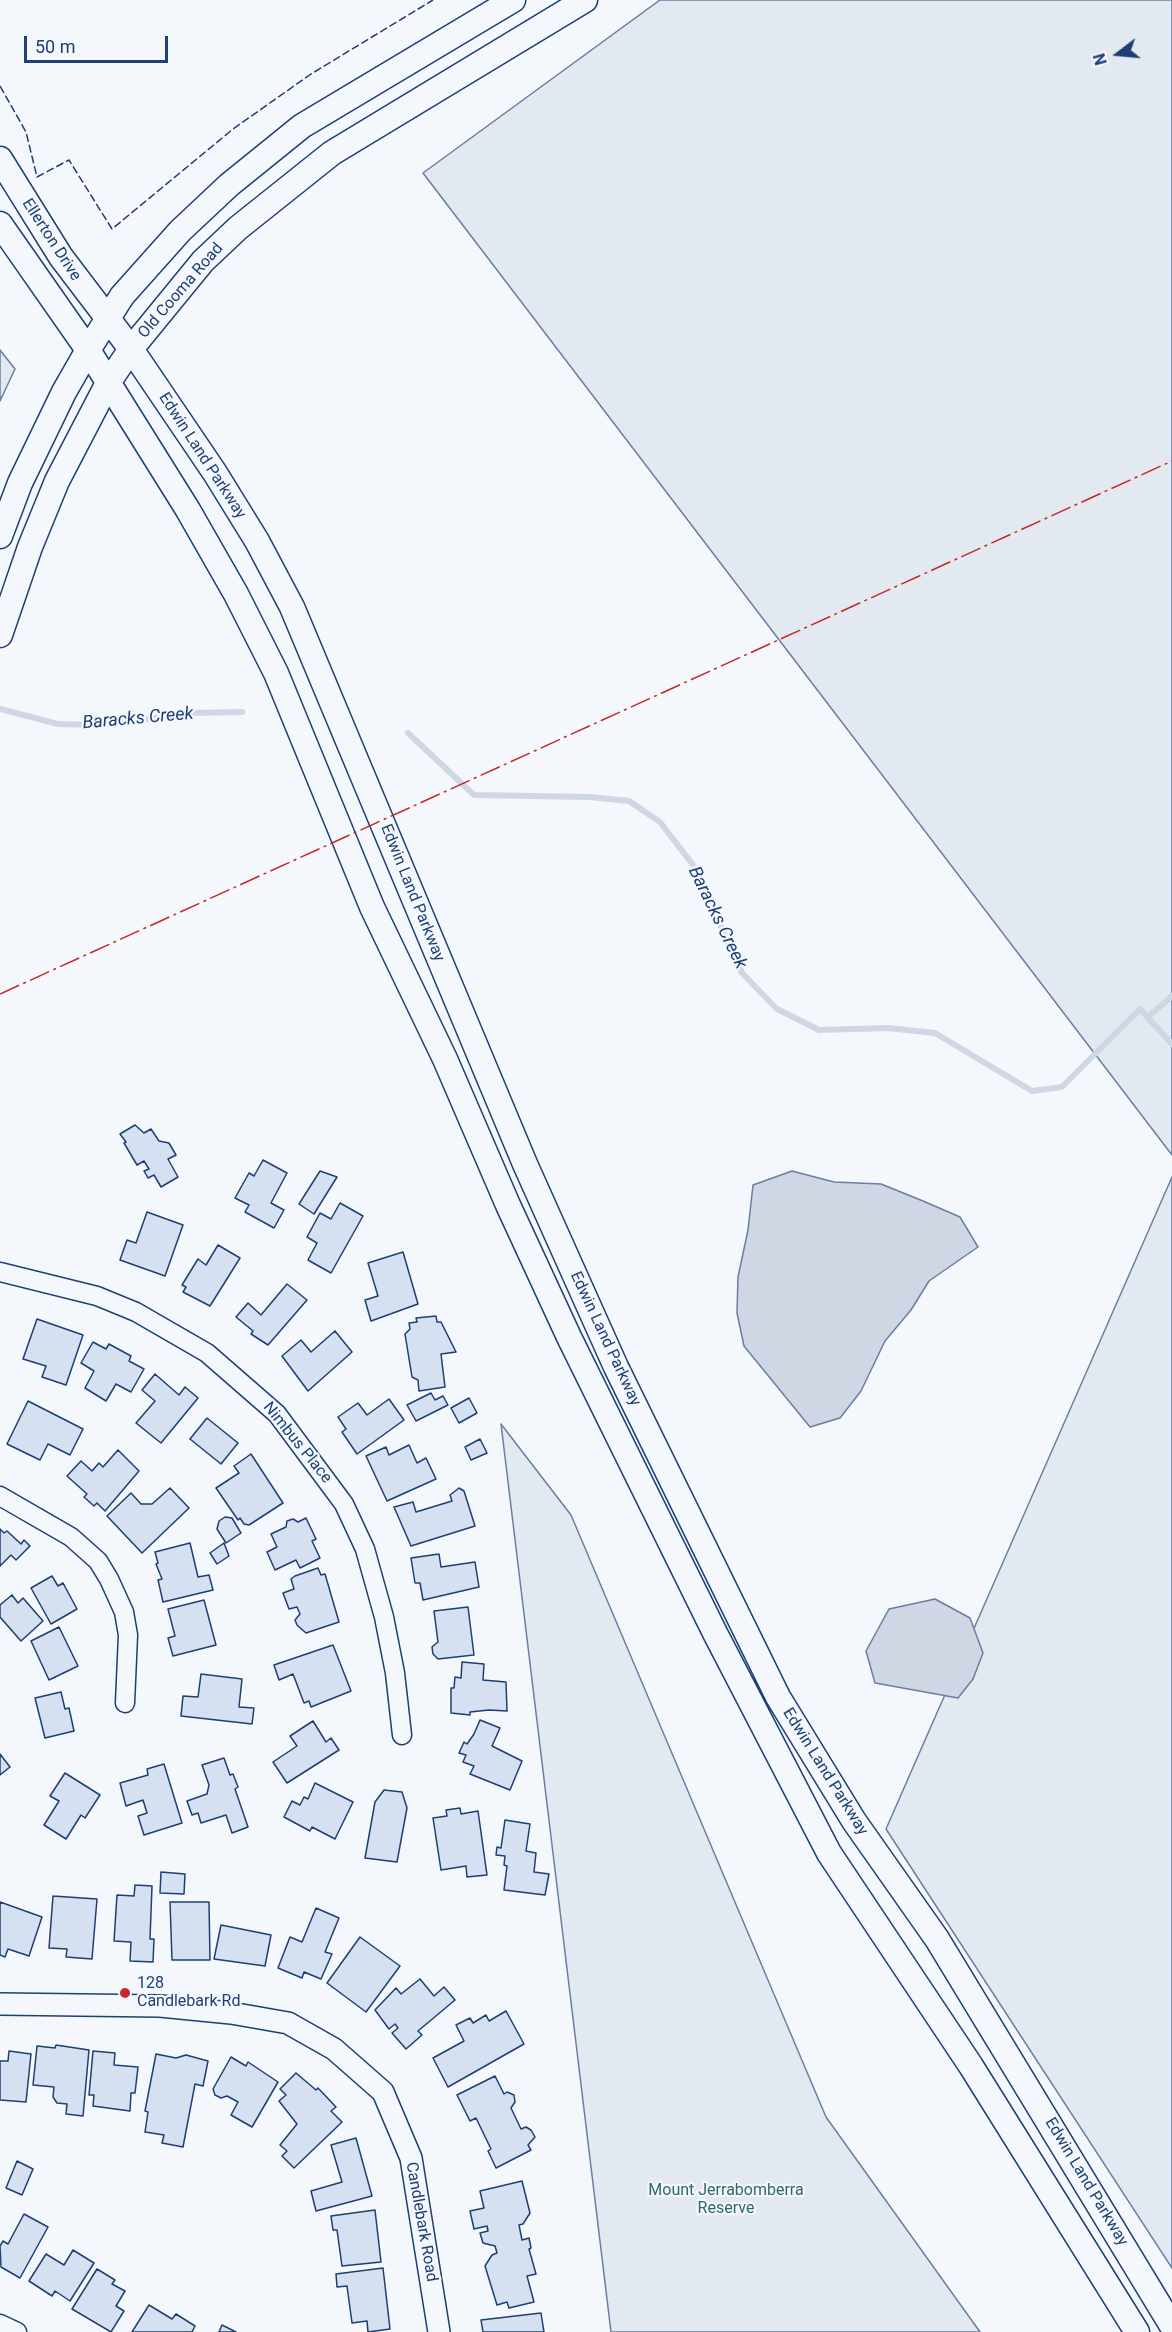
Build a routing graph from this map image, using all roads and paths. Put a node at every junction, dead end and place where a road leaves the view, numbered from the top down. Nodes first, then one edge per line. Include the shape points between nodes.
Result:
1 (513, 0) edge
2 (585, 0) edge
3 (0, 159) edge
4 (0, 224) edge
5 (106, 319) junction
6 (131, 349) junction
7 (88, 350) junction
8 (108, 383) junction
9 (0, 536) edge
10 (0, 635) edge
11 (0, 1272) edge
12 (0, 1496) edge
13 (125, 1703) dead end
14 (402, 1735) dead end
15 (0, 2004) edge
16 (0, 2324) edge
17 (1172, 2326) edge
18 (18, 2332) edge
19 (439, 2332) edge
20 (1137, 2332) edge

1 - 5 main road via 350,96 265,154 180,231
2 - 6 main road, Old Cooma Road via 332,153 203,261
3 - 5 main road, Ellerton Drive via 61,257
4 - 7 main road, Ellerton Drive
5 - 6 main road, Edwin Land Parkway
5 - 7 main road
6 - 8 main road, Old Cooma Road
6 - 17 main road, Edwin Land Parkway via 215,473 291,607 525,1164 616,1367 778,1697 854,1821 937,1939
7 - 8 main road, Edwin Land Parkway
7 - 9 main road via 20,483
8 - 10 main road, Old Cooma Road via 57,481
8 - 20 main road, Edwin Land Parkway via 194,519 276,673 372,907 445,1059 568,1336 829,1853 971,2066
11 - 14 street, Nimbus Place via 97,1296 136,1312 207,1353 277,1414 344,1504 365,1549 384,1617
12 - 13 street via 71,1537 98,1561 109,1579 124,1612 128,1635
15 - 19 street, Candlebark Road via 160,2006 231,2013 288,2023 334,2049 383,2092 411,2158
16 - 18 street

